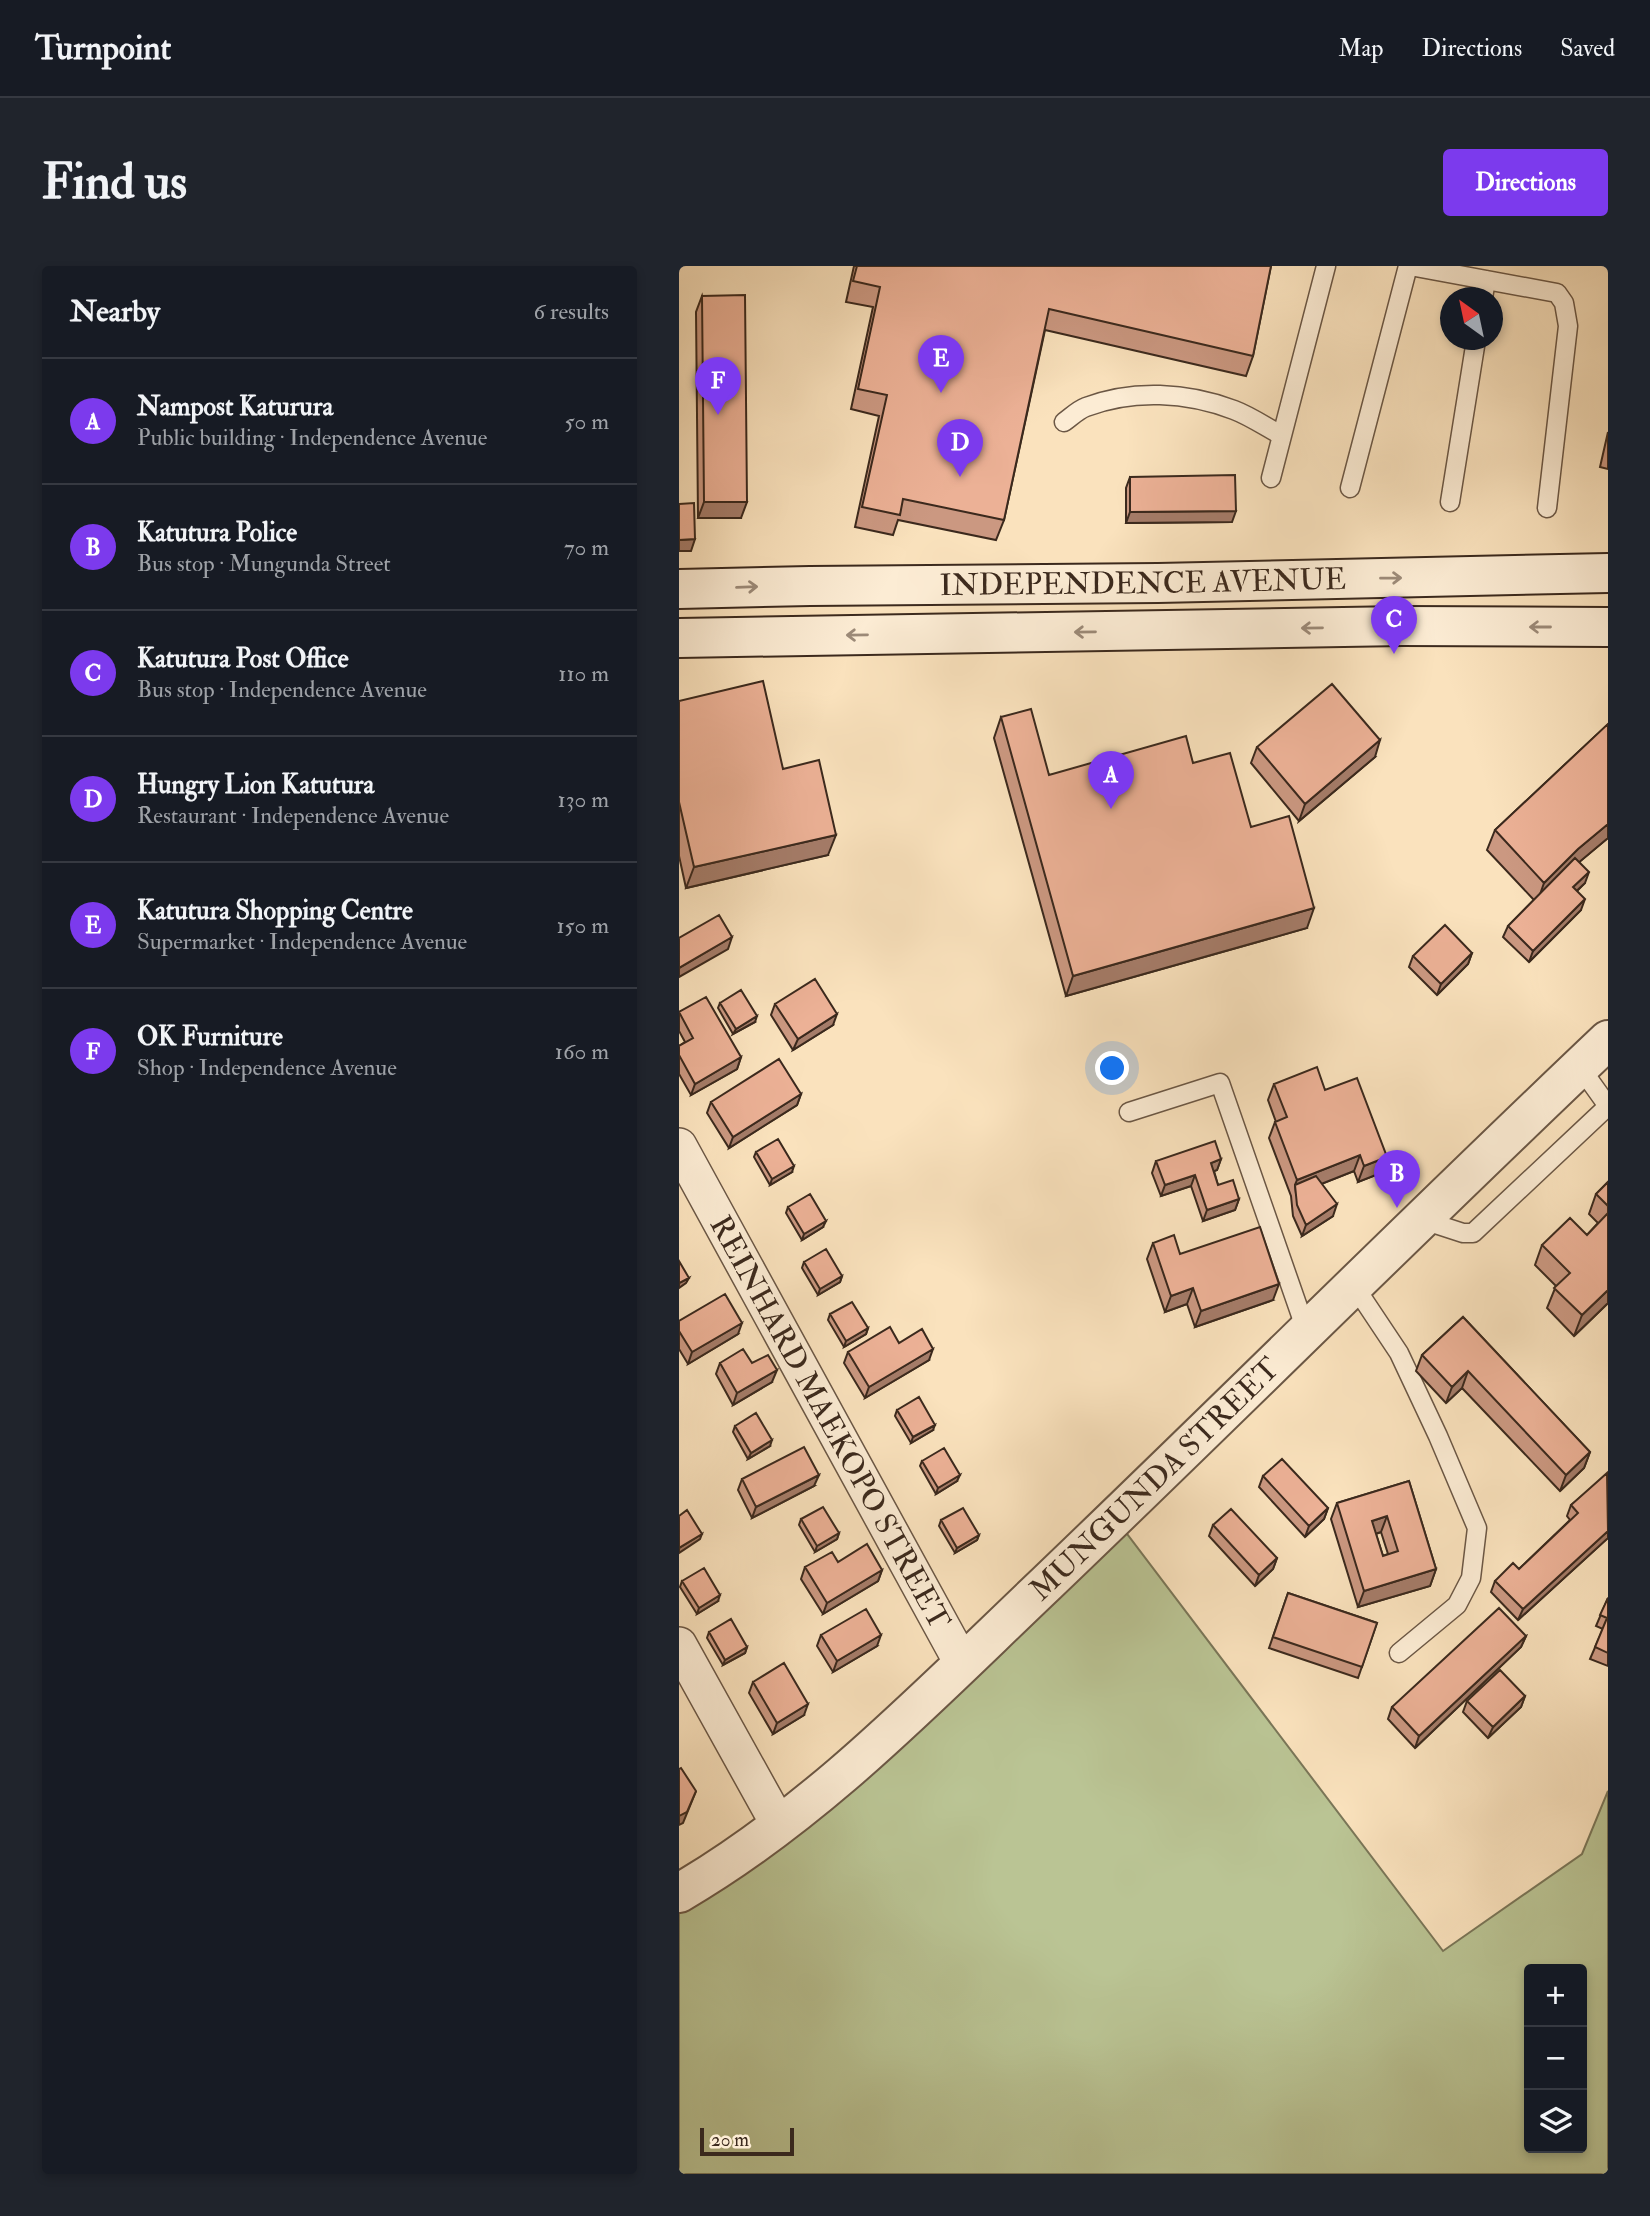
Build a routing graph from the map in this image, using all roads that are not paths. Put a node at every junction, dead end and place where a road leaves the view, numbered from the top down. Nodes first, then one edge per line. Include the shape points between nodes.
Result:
1 (1326, 266) edge
2 (1409, 266) edge
3 (1478, 287) edge
4 (1503, 290) edge
5 (1474, 350) edge
6 (1064, 422) dead end
7 (1281, 435) junction
8 (1271, 478) dead end
9 (1350, 488) dead end
10 (1450, 502) dead end
11 (1547, 508) dead end
12 (1608, 573) edge
13 (679, 589) edge
14 (1608, 627) edge
15 (679, 638) edge
16 (1608, 1040) edge
17 (1129, 1112) dead end
18 (679, 1146) edge
19 (691, 1197) edge
20 (1353, 1284) junction
21 (1306, 1330) junction
22 (679, 1645) edge
23 (1399, 1653) dead end
24 (962, 1663) junction
25 (779, 1825) junction
26 (679, 1893) edge

1 - 7 lane
2 - 3 lane
2 - 9 lane
4 - 11 lane via 1557,293 1564,303 1568,326
5 - 10 lane
6 - 7 lane via 1084,407 1153,394 1192,397 1234,410
7 - 8 lane
13 -> 12 main road, INDEPENDENCE AVENUE
14 -> 15 main road, INDEPENDENCE AVENUE
16 - 20 main road, MUNGUNDA STREET
17 - 21 lane via 1220,1083
18 - 19 street, REINHARD MAEKOPO STREET
19 - 24 street, REINHARD MAEKOPO STREET
20 - 21 main road, MUNGUNDA STREET
20 - 23 lane via 1399,1353 1477,1528 1471,1578 1457,1605
21 - 24 main road, MUNGUNDA STREET
22 - 25 street
24 - 25 main road, MUNGUNDA STREET
25 - 26 main road, MUNGUNDA STREET via 724,1867

